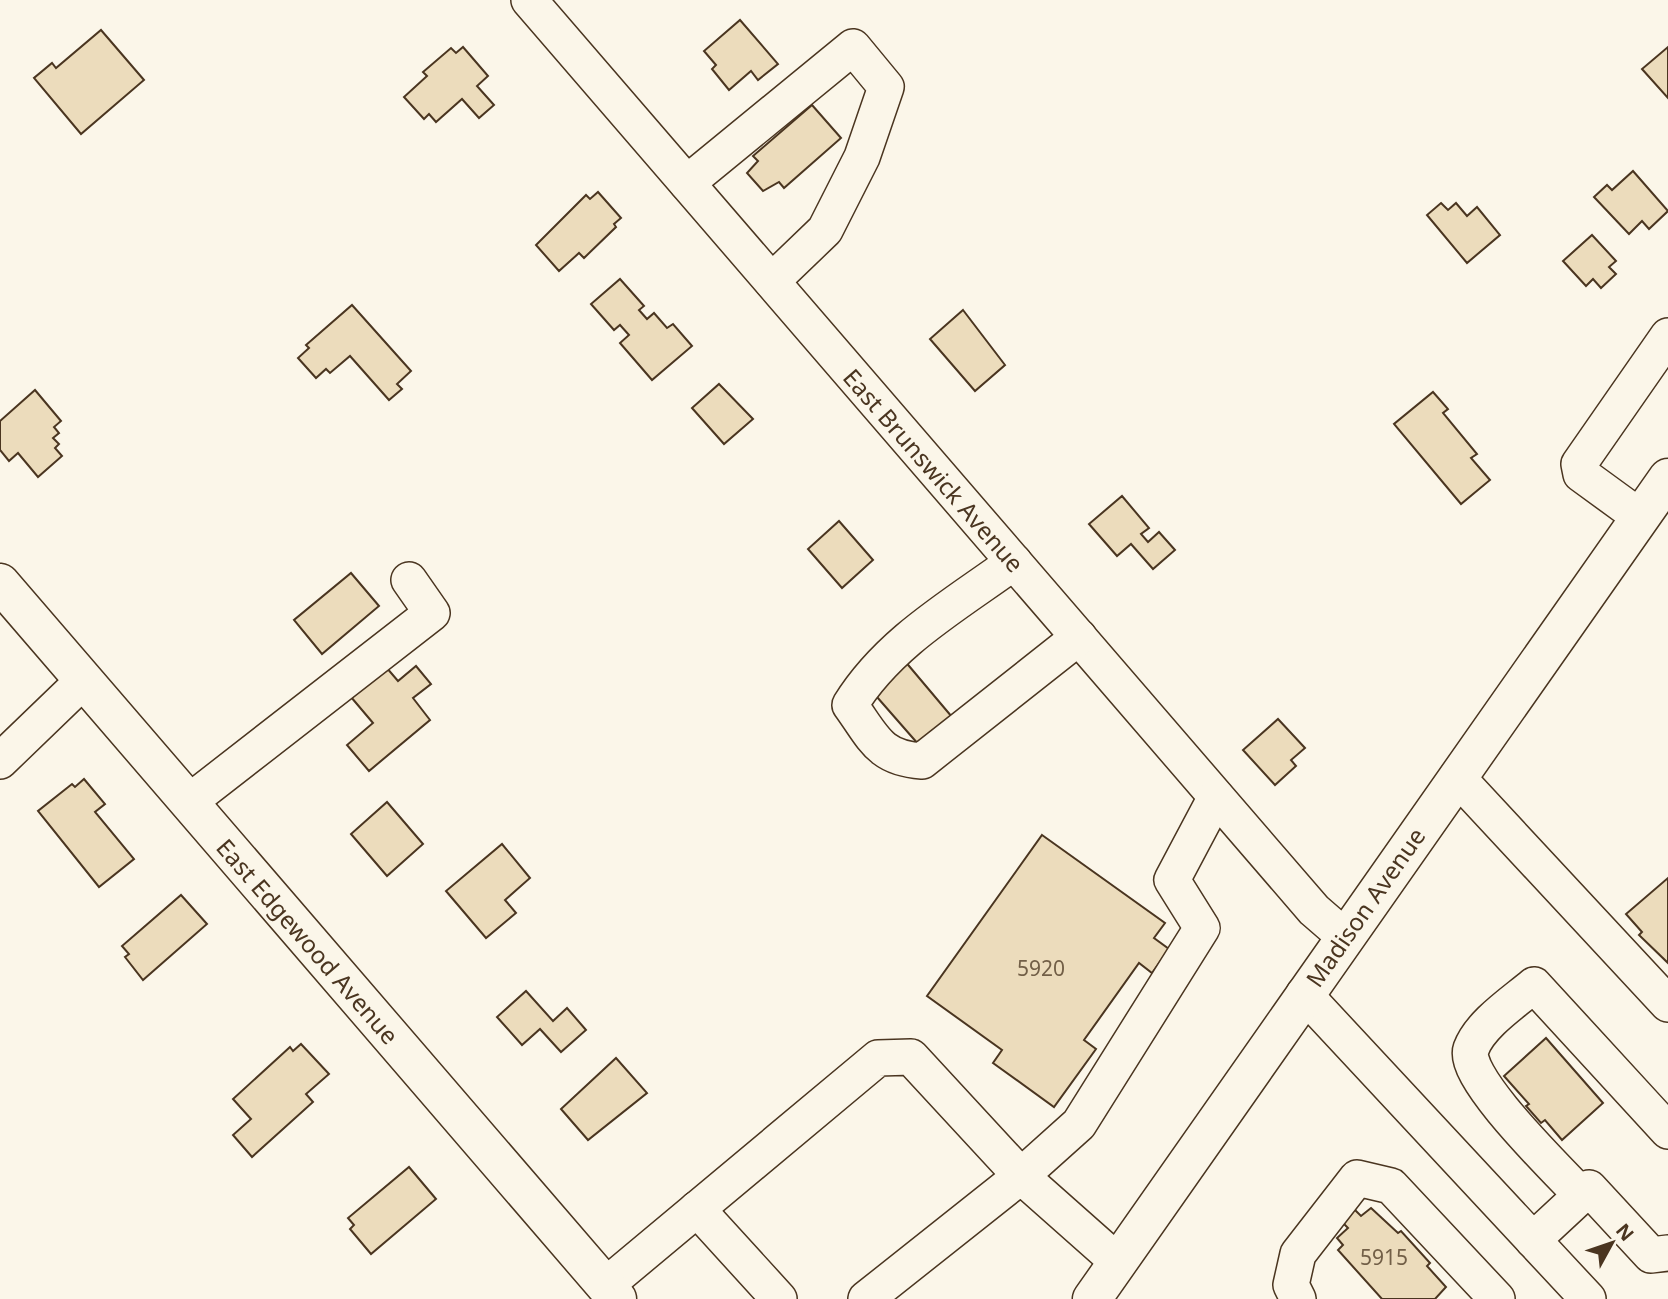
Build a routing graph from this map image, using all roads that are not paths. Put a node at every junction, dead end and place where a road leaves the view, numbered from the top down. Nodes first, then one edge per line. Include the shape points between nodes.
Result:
1 (528, 0) edge
2 (687, 183) junction
3 (772, 282) junction
4 (1668, 335) edge
5 (1668, 478) edge
6 (1640, 517) junction
7 (1014, 562) junction
8 (409, 580) dead end
9 (0, 583) edge
10 (1079, 637) junction
11 (83, 680) junction
12 (0, 761) edge
13 (1457, 777) junction
14 (1216, 797) junction
15 (189, 803) junction
16 (1344, 936) junction
17 (1304, 994) junction
18 (1668, 1004) edge
19 (1668, 1131) edge
20 (1021, 1176) junction
21 (1581, 1195) junction
22 (697, 1209) junction
23 (1533, 1240) junction
24 (1668, 1253) edge
25 (1118, 1262) junction
26 (611, 1292) edge
27 (779, 1299) edge
28 (866, 1299) edge
29 (1092, 1299) edge
30 (1298, 1299) edge
31 (1497, 1299) edge
32 (1588, 1299) edge

1 - 2 street, East Brunswick Avenue
2 - 3 street, East Brunswick Avenue
2 - 3 street via 853,47 886,87 862,157 825,230
3 - 7 street, East Brunswick Avenue
4 - 6 street via 1579,464 1581,474
5 - 6 main road, Madison Avenue
6 - 13 main road, Madison Avenue
7 - 10 street, East Brunswick Avenue
7 - 10 street via 900,645 868,675 850,705 882,748 898,759 922,761
8 - 15 street via 432,613
9 - 11 main road, East Edgewood Avenue
10 - 14 street, East Brunswick Avenue
11 - 12 street
11 - 15 main road, East Edgewood Avenue
13 - 16 main road, Madison Avenue
13 - 18 street
14 - 16 street, East Brunswick Avenue via 1314,911
14 - 20 street via 1172,880 1202,928 1079,1124
15 - 26 main road, East Edgewood Avenue
16 - 17 main road, Madison Avenue
17 - 23 street
17 - 25 main road, Madison Avenue
19 - 21 street via 1534,985 1479,1035 1469,1052 1473,1072
20 - 22 street via 911,1057 878,1058
20 - 25 street
20 - 28 street
21 - 23 street
21 - 24 street via 1589,1188 1651,1255
22 - 26 street
22 - 27 street
23 - 32 street
25 - 29 main road, Madison Avenue
30 - 31 street via 1291,1285 1298,1254 1357,1178 1391,1186

